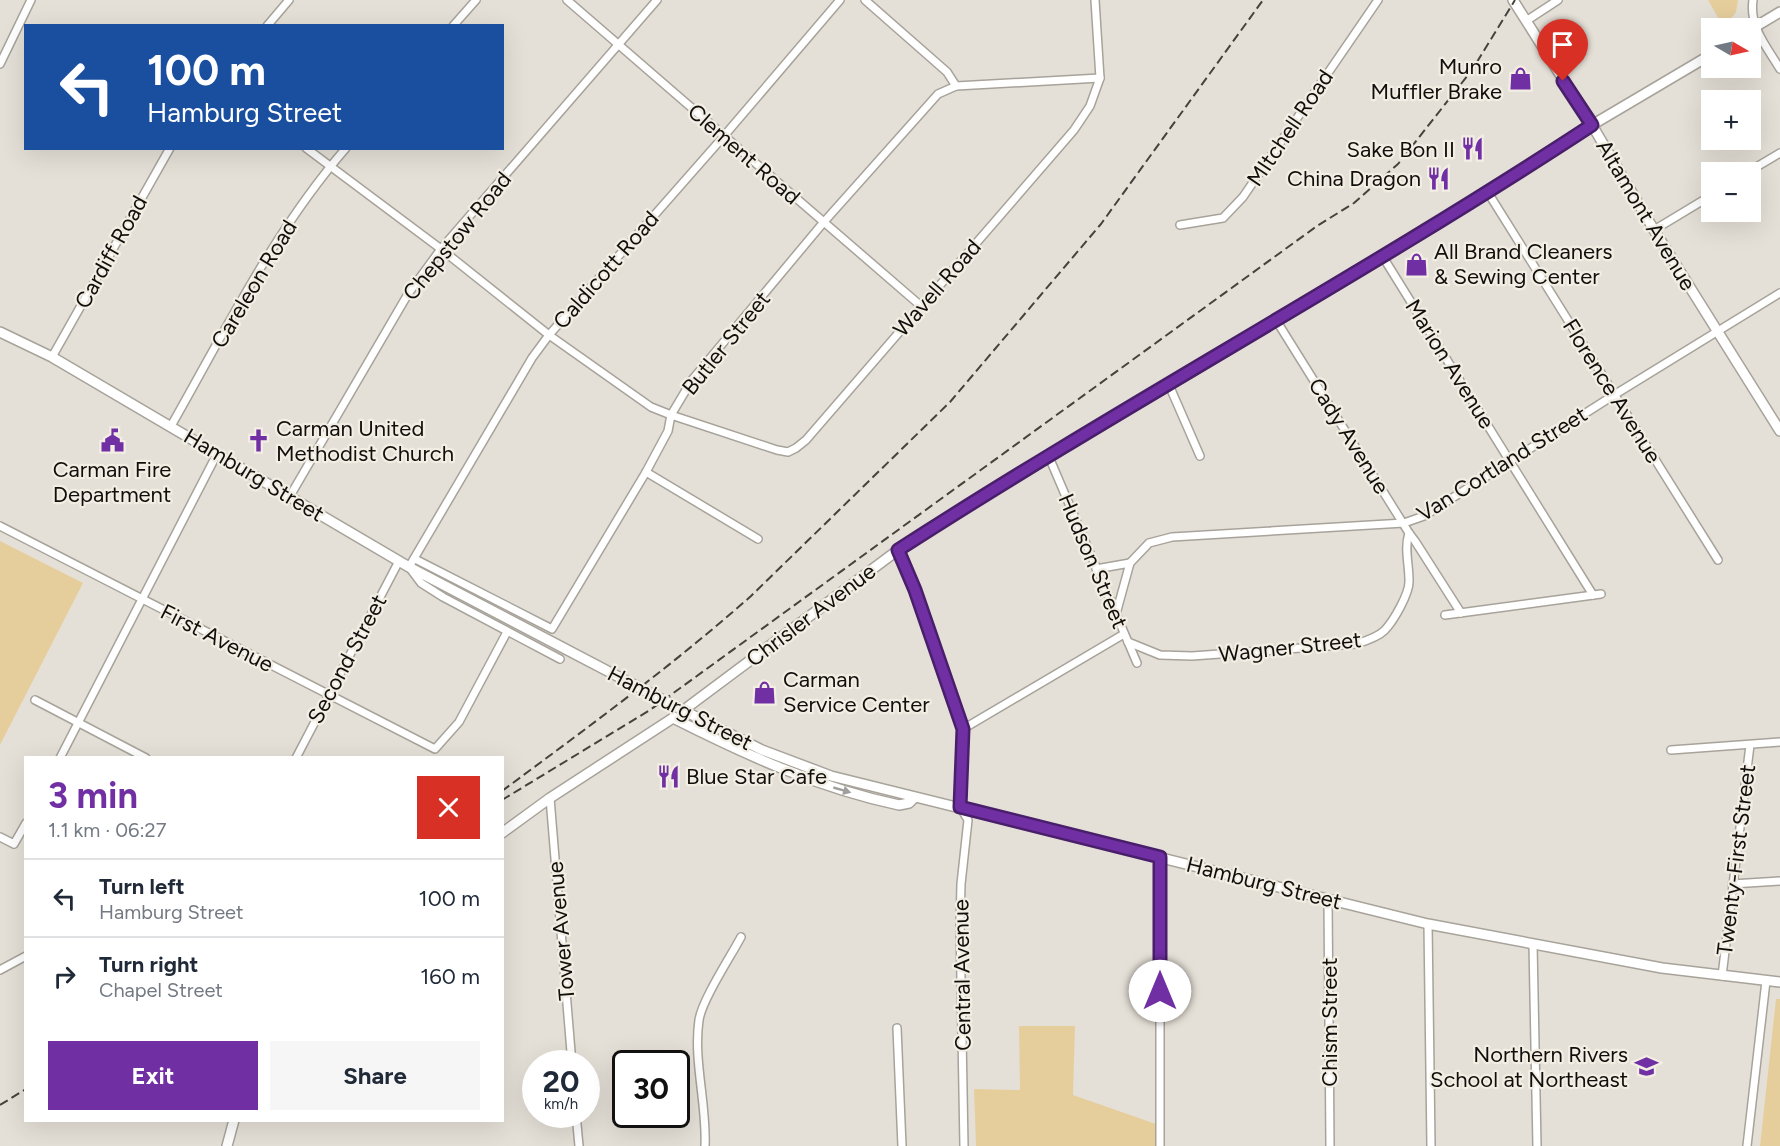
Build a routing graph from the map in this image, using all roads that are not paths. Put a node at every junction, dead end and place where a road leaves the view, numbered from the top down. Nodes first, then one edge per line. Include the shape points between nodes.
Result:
1 (32, 0) edge
2 (289, 0) edge
3 (476, 0) edge
4 (567, 0) edge
5 (657, 0) edge
6 (840, 0) edge
7 (865, 0) edge
8 (1095, 0) edge
9 (1378, 0) edge
10 (1513, 0) edge
11 (1558, 0) edge
12 (1753, 0) edge
13 (1780, 12) edge
14 (1752, 18) edge
15 (1526, 21) junction
16 (269, 24) edge
17 (455, 24) edge
18 (1761, 24) edge
19 (1761, 41) edge
20 (618, 45) junction
21 (1701, 61) edge
22 (0, 64) edge
23 (1780, 69) edge
24 (1100, 78) junction
25 (956, 86) junction
26 (1592, 125) junction
27 (724, 136) junction
28 (169, 150) edge
29 (309, 150) edge
30 (344, 150) edge
31 (1780, 153) edge
32 (1761, 164) edge
33 (330, 167) junction
34 (1487, 191) junction
35 (1701, 202) edge
36 (824, 223) junction
37 (1180, 225) dead end
38 (1653, 230) junction
39 (441, 249) junction
40 (1383, 257) junction
41 (1780, 293) edge
42 (921, 306) junction
43 (1276, 320) junction
44 (1717, 331) junction
45 (0, 332) edge
46 (549, 335) junction
47 (52, 357) junction
48 (1169, 384) junction
49 (1614, 395) junction
50 (671, 415) junction
51 (171, 426) junction
52 (1780, 430) edge
53 (217, 454) junction
54 (1200, 456) dead end
55 (1049, 458) junction
56 (1512, 461) junction
57 (646, 472) junction
58 (290, 496) junction
59 (1404, 523) junction
60 (0, 526) edge
61 (1409, 533) junction
62 (758, 539) dead end
63 (898, 550) junction
64 (1718, 560) dead end
65 (399, 561) junction
66 (412, 563) junction
67 (1130, 563) junction
68 (1096, 569) junction
69 (141, 599) junction
70 (1461, 613) junction
71 (1116, 614) junction
72 (1445, 615) dead end
73 (507, 632) junction
74 (1124, 634) junction
75 (1128, 642) junction
76 (560, 659) dead end
77 (1137, 663) dead end
78 (328, 694) junction
79 (35, 700) dead end
80 (673, 718) junction
81 (78, 722) junction
82 (963, 729) junction
83 (1780, 742) edge
84 (1750, 745) junction
85 (1671, 750) dead end
86 (61, 756) edge
87 (143, 756) edge
88 (297, 756) edge
89 (550, 798) junction
90 (914, 798) junction
91 (960, 807) junction
92 (24, 826) edge
93 (504, 831) edge
94 (0, 837) edge
95 (1160, 857) junction
96 (1780, 880) edge
97 (1732, 884) junction
98 (1328, 899) junction
99 (1428, 924) junction
100 (741, 937) dead end
101 (1533, 944) junction
102 (24, 957) edge
103 (0, 970) edge
104 (1722, 976) junction
105 (1766, 981) junction
106 (1780, 982) edge
107 (897, 1028) dead end
108 (571, 1050) edge
109 (233, 1122) edge
110 (577, 1128) edge
111 (227, 1146) edge
112 (579, 1146) edge
113 (705, 1146) edge
114 (902, 1146) edge
115 (964, 1146) edge
116 (1160, 1146) edge
117 (1330, 1146) edge
118 (1431, 1146) edge
119 (1537, 1146) edge
120 (1747, 1146) edge

1 - 22 street
2 - 16 street
3 - 17 street
4 - 20 street, Clement Road
5 - 20 street, Chepstow Road
6 - 27 street, Caldicott Road
7 - 25 street via 947,72
8 - 24 street, Wavell Road
9 - 37 street, MItchell Road via 1243,197 1223,218
10 - 15 main road, Altamont Avenue
11 - 15 street
12 - 14 street
13 - 18 main road
15 - 26 main road, Altamont Avenue
19 - 23 street
20 - 27 street, Clement Road
20 - 39 street, Chepstow Road
21 - 26 main road, Chrisler Avenue
24 - 25 street, Butler Street
24 - 42 street, Wavell Road via 1090,106 1074,130
25 - 36 street, Butler Street via 938,94
26 - 34 main road, Chrisler Avenue
26 - 38 main road, Altamont Avenue
27 - 36 street, Clement Road
27 - 46 street, Caldicott Road
28 - 47 street, Cardiff Road
29 - 33 street
30 - 33 street, Careleon Road
31 - 32 street
33 - 39 street
33 - 51 street, Careleon Road via 279,237
34 - 40 main road, Chrisler Avenue
34 - 49 street, Florence Avenue
35 - 38 street
36 - 42 street, Clement Road
36 - 50 street, Butler Street via 692,380
38 - 44 main road, Altamont Avenue
39 - 46 street
39 - 58 street, Chepstow Road via 408,294
40 - 43 main road, Chrisler Avenue
40 - 56 street, Marion Avenue
41 - 44 street, Van Cortland Street
42 - 50 street, Wavell Road via 796,448 788,452
43 - 48 main road, Chrisler Avenue
43 - 59 street, Cady Avenue
44 - 49 street, Van Cortland Street
44 - 52 main road, Altamont Avenue
45 - 47 main road, Hamburg Street
46 - 50 street via 651,407
46 - 66 street, Caldicott Road
47 - 51 main road, Hamburg Street
48 - 54 street
48 - 55 main road, Chrisler Avenue
49 - 56 street, Van Cortland Street
49 - 64 street, Florence Avenue
50 - 57 street, Butler Street via 668,432
51 - 53 main road, Hamburg Street
53 - 58 main road, Hamburg Street
53 - 69 street
55 - 63 main road, Chrisler Avenue
55 - 68 street, Hudson Street
56 - 59 street, Van Cortland Street via 1424,516
56 - 70 street, Marion Avenue via 1597,594
57 - 62 street
57 - 66 street, Butler Street via 552,629
58 - 65 main road, Hamburg Street
59 - 61 street, Cady Avenue
59 - 67 street, Van Cortland Street via 1172,537 1149,543
60 - 69 street, First Avenue
61 - 70 street, Cady Avenue
61 - 75 street, Wagner Street via 1406,541 1410,583 1406,597 1385,630 1368,641 1192,656 1160,655
63 - 80 main road, Chrisler Avenue
63 - 82 street
65 - 66 main road, Hamburg Street
65 - 78 street, Second Street
66 - 73 street via 421,583
66 - 90 main road, Hamburg Street, bridge via 762,750 831,776
67 - 68 street
67 - 71 street
68 - 71 street, Hudson Street
69 - 78 street, First Avenue
69 - 81 street
70 - 72 street
71 - 74 street, Hudson Street
73 - 76 street
73 - 78 street, First Avenue via 459,723 435,749
74 - 75 street, Hudson Street
74 - 82 street
75 - 77 street, Hudson Street
78 - 88 street, Second Street
79 - 81 street
80 - 89 main road, Chrisler Avenue
80 -> 90 main road via 759,760 823,784 899,805
81 - 86 street
81 - 87 street
82 - 91 street, Central Avenue
83 - 84 street
84 - 85 street
84 - 97 street, Twenty-First Street
89 - 93 main road, Chrisler Avenue
89 - 108 street, Tower Avenue
90 - 91 main road, Hamburg Street
91 - 95 main road, Hamburg Street
91 - 115 street, Central Avenue via 968,820 960,924
92 - 94 street via 14,844
95 - 98 main road, Hamburg Street
95 - 116 street
96 - 97 street
97 - 104 street, Twenty-First Street
98 - 99 main road, Hamburg Street
98 - 117 street, Chism Street
99 - 101 main road, Hamburg Street
99 - 118 street
100 - 113 street via 699,1018
101 - 104 main road, Hamburg Street
101 - 119 street
102 - 103 street
104 - 105 main road, Hamburg Street
105 - 106 main road, Hamburg Street
105 - 120 street
107 - 114 street
109 - 111 main road
110 - 112 street

